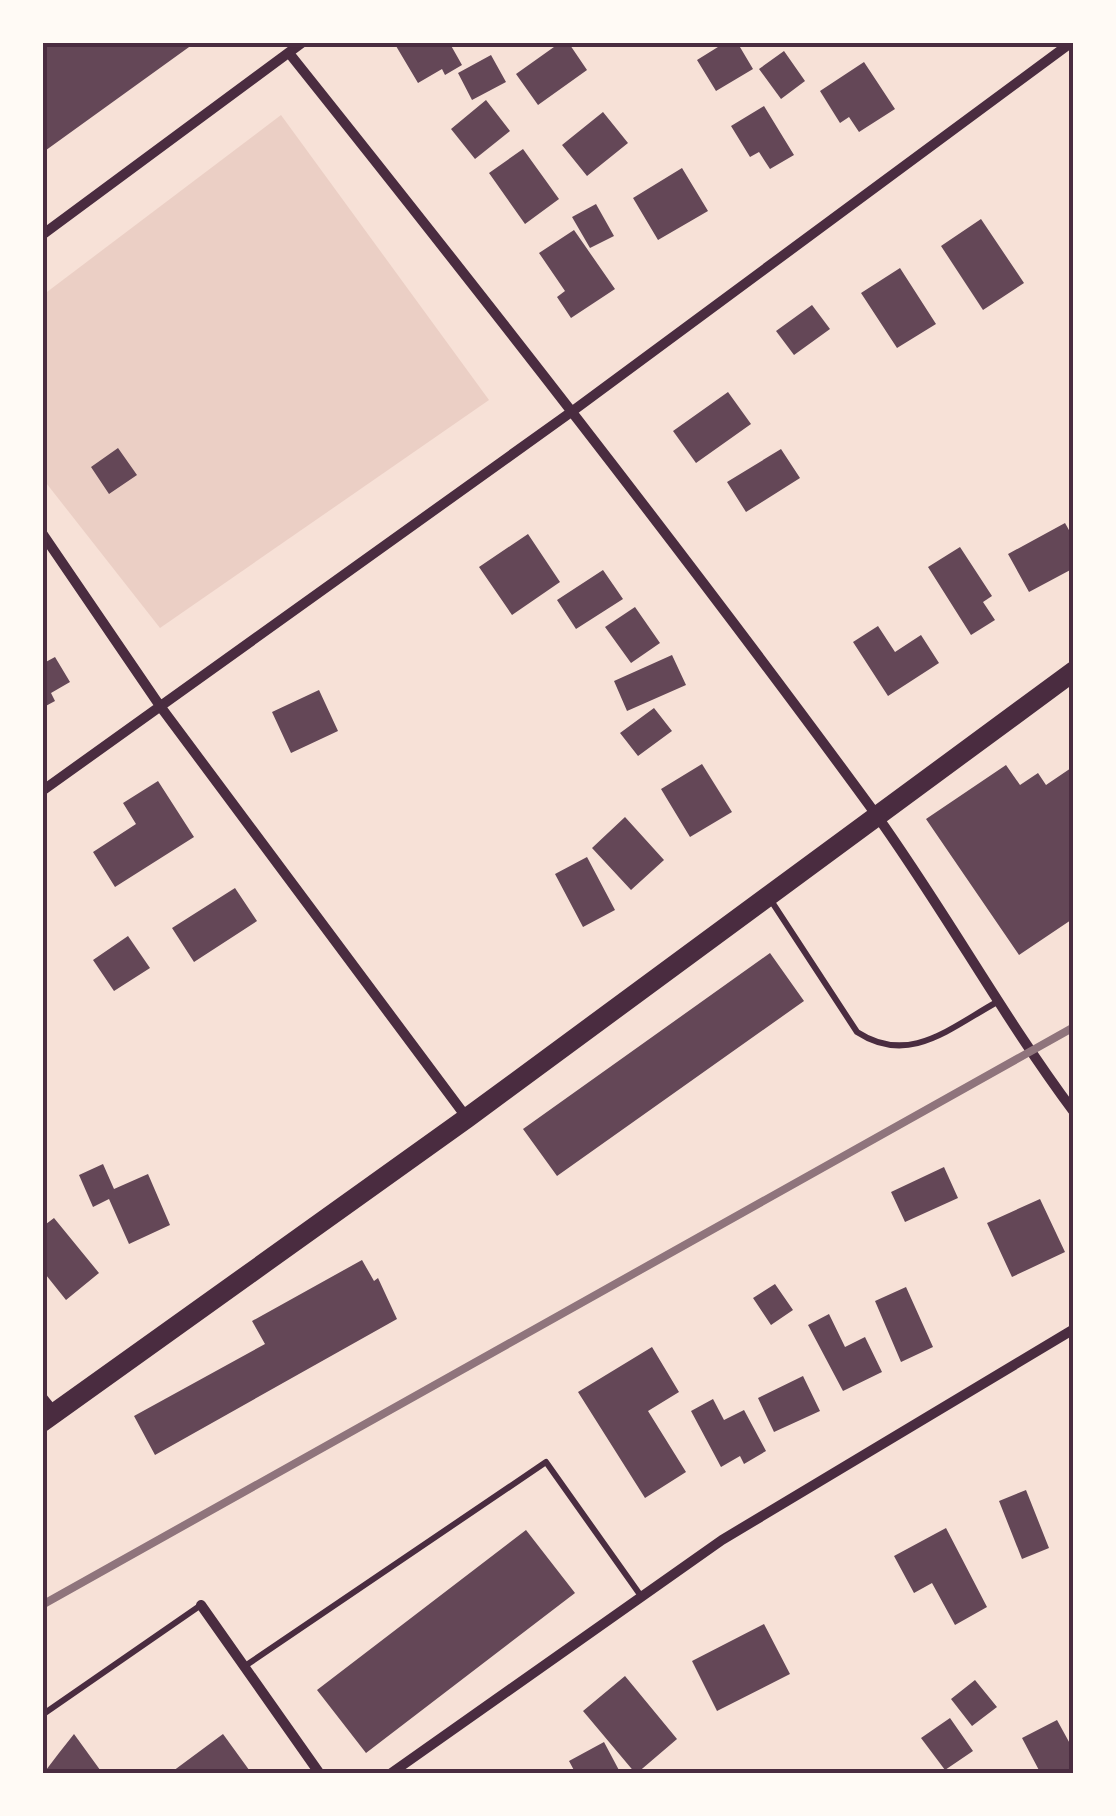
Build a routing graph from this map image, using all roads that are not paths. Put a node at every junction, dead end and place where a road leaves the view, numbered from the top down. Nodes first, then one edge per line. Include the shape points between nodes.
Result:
1 (303, 42) edge
2 (1072, 42) edge
3 (289, 53) junction
4 (42, 236) edge
5 (574, 410) junction
6 (42, 533) edge
7 (1074, 671) edge
8 (160, 706) junction
9 (42, 791) edge
10 (874, 814) junction
11 (766, 894) junction
12 (997, 1002) junction
13 (1074, 1112) edge
14 (467, 1118) junction
15 (1074, 1329) edge
16 (47, 1411) edge
17 (641, 1597) junction
18 (201, 1605) joint
19 (244, 1666) junction
20 (42, 1715) edge
21 (320, 1774) edge
22 (390, 1774) edge

1 - 3 street
2 - 5 street
3 - 4 street
3 - 5 street
5 - 8 street
5 - 10 street
6 - 8 street
7 - 10 main road
8 - 9 street
8 - 14 street
10 - 11 main road
10 - 12 street
11 - 12 lane via 857,1032 876,1044 918,1046
11 - 14 main road
12 - 13 street
14 - 16 main road
15 - 17 street via 722,1540
17 - 19 lane via 546,1462
17 - 22 street
18 - 19 street
18 - 20 lane
19 - 21 street

